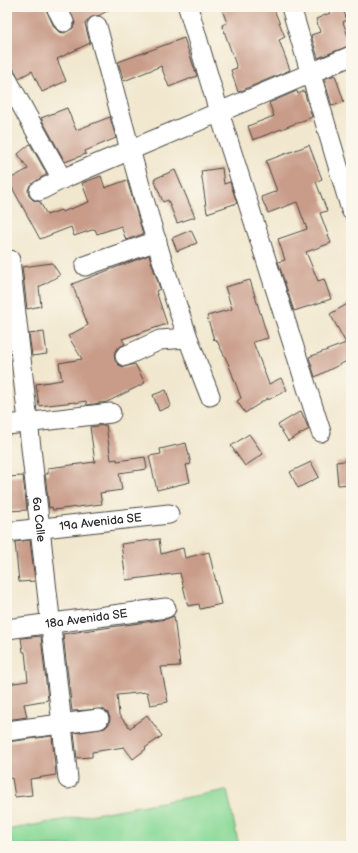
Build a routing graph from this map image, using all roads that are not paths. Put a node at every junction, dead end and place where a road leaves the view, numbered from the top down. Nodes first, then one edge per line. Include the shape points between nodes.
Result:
1 (188, 7) edge
2 (291, 7) edge
3 (97, 26) dead end
4 (351, 56) edge
5 (311, 73) junction
6 (7, 79) edge
7 (219, 112) junction
8 (130, 150) junction
9 (62, 179) junction
10 (39, 191) dead end
11 (351, 210) edge
12 (157, 241) junction
13 (10, 260) dead end
14 (85, 266) dead end
15 (12, 321) edge
16 (187, 338) junction
17 (125, 356) dead end
18 (210, 396) dead end
19 (111, 413) dead end
20 (28, 423) junction
21 (7, 425) edge
22 (321, 432) dead end
23 (169, 514) dead end
24 (40, 529) junction
25 (7, 532) edge
26 (166, 608) dead end
27 (50, 623) junction
28 (7, 629) edge
29 (99, 719) dead end
30 (62, 724) junction
31 (7, 731) edge
32 (68, 780) dead end

1 - 7 street
2 - 5 street
3 - 8 street
4 - 5 street
5 - 7 street
5 - 11 street
6 - 9 street
7 - 8 street
7 - 22 street
8 - 9 street
8 - 12 street
9 - 10 street
12 - 14 street
12 - 16 street
13 - 15 street, 6a Calle
15 - 20 street, 6a Calle
16 - 17 street via 160,340
16 - 18 street
19 - 20 street
20 - 21 street
20 - 24 street, 6a Calle
23 - 24 street, 19a Avenida SE
24 - 25 street, 19a Avenida SE
24 - 27 street, 6a Calle
26 - 27 street, 18a Avenida SE
27 - 28 street, 18a Avenida SE
27 - 30 street, 6a Calle
29 - 30 street
30 - 31 street
30 - 32 street, 6a Calle

